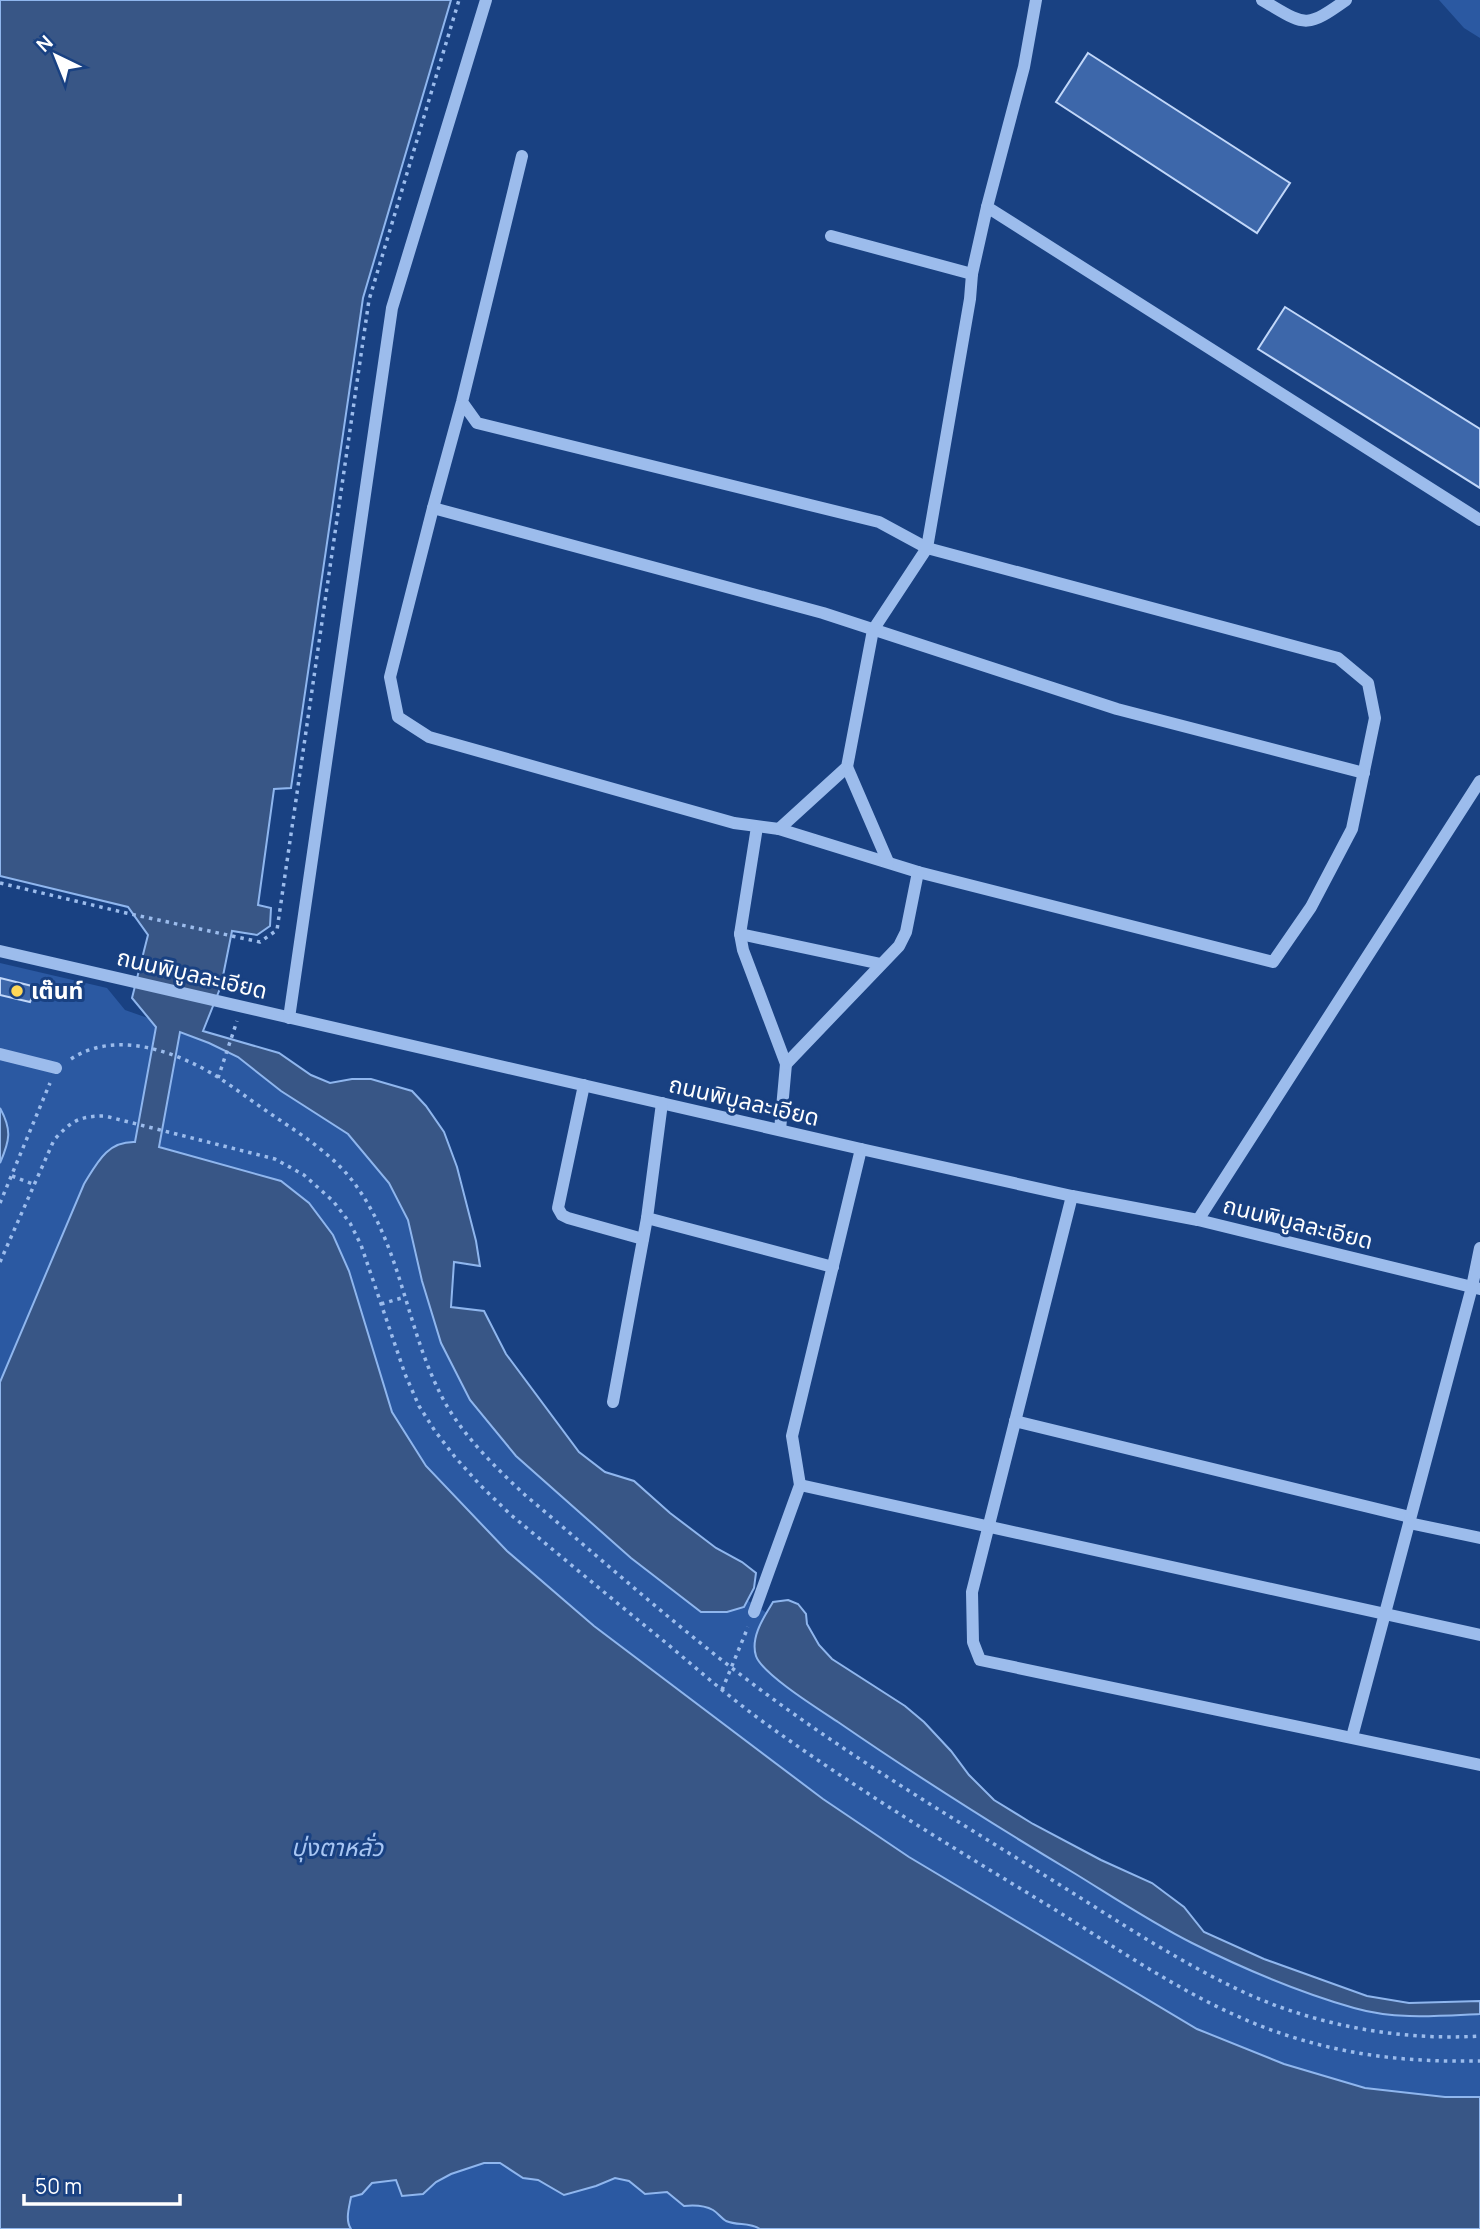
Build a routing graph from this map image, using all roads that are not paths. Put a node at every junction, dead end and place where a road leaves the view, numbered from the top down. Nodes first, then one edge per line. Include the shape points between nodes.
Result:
1 (486, 0) edge
2 (1036, 0) edge
3 (1262, 0) edge
4 (1346, 0) edge
5 (522, 156) dead end
6 (987, 207) junction
7 (831, 236) dead end
8 (972, 274) junction
9 (462, 402) junction
10 (433, 508) junction
11 (1480, 520) edge
12 (927, 548) junction
13 (873, 630) junction
14 (847, 766) junction
15 (1364, 773) junction
16 (1480, 781) edge
17 (757, 827) junction
18 (779, 830) junction
19 (888, 862) junction
20 (918, 872) junction
21 (740, 934) junction
22 (0, 951) edge
23 (881, 964) junction
24 (289, 1018) junction
25 (0, 1054) edge
26 (786, 1064) junction
27 (57, 1069) road end
28 (584, 1085) junction
29 (662, 1103) junction
30 (780, 1130) junction
31 (861, 1149) junction
32 (1072, 1196) junction
33 (647, 1218) junction
34 (1198, 1220) junction
35 (643, 1239) junction
36 (1480, 1248) edge
37 (833, 1267) junction
38 (1476, 1288) edge
39 (613, 1402) dead end
40 (1015, 1421) junction
41 (800, 1485) junction
42 (1410, 1520) junction
43 (989, 1527) junction
44 (1480, 1538) edge
45 (754, 1612) road end
46 (1384, 1614) junction
47 (1480, 1635) edge
48 (1352, 1737) junction
49 (1480, 1765) edge

1 - 24 street via 392,308
2 - 6 street via 1024,67
3 - 4 street via 1308,22 1322,18
5 - 9 street
6 - 8 street
6 - 11 street
7 - 8 street
8 - 12 street
9 - 10 street
9 - 12 street via 477,423 879,522
10 - 13 street
10 - 17 street via 390,677 398,717 429,737
12 - 13 street
12 - 15 street via 1338,657 1368,683 1375,718
13 - 14 street
13 - 15 street via 1116,709
14 - 18 street
14 - 19 street
15 - 20 street via 1352,829 1311,908 1273,962
16 - 34 street
17 - 18 street
17 - 21 street
18 - 19 street
19 - 20 street
20 - 23 street via 906,932
21 - 23 street
21 - 26 street
22 - 24 street, ถนนพิบูลละเอียด
23 - 26 street
24 - 28 street, ถนนพิบูลละเอียด
25 - 27 street
26 - 30 street
28 - 29 street, ถนนพิบูลละเอียด
28 - 35 street via 558,1208 568,1217
29 - 30 street, ถนนพิบูลละเอียด
29 - 33 street
30 - 31 street, ถนนพิบูลละเอียด
31 - 32 street, ถนนพิบูลละเอียด
31 - 37 street
32 - 34 street, ถนนพิบูลละเอียด
32 - 40 street
33 - 35 street
33 - 37 street
34 - 38 street, ถนนพิบูลละเอียด
35 - 39 street
36 - 38 street
37 - 41 street via 792,1436
38 - 42 street
40 - 42 street
40 - 43 street
41 - 43 street
41 - 45 street
42 - 44 street
42 - 46 street
43 - 46 street
43 - 48 street via 972,1592 973,1642 980,1660
46 - 47 street
46 - 48 street
48 - 49 street

